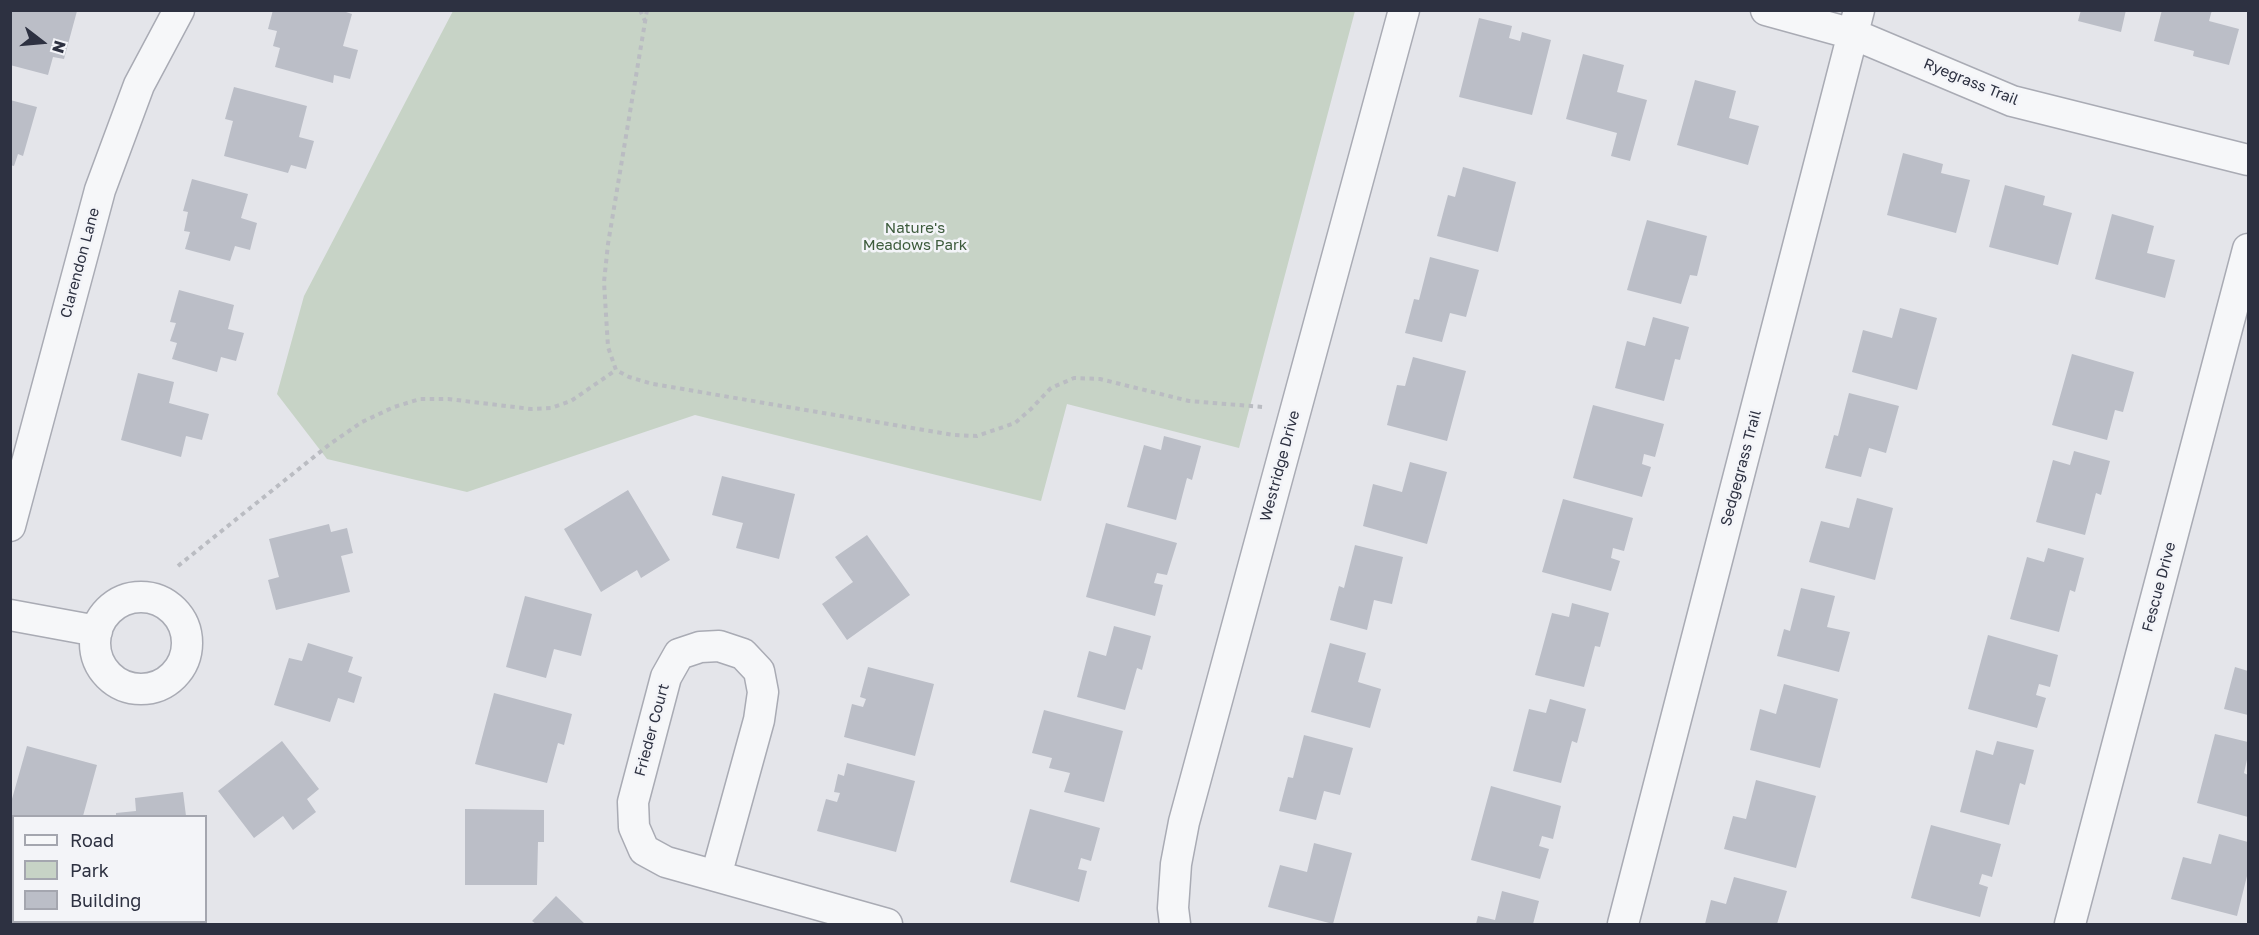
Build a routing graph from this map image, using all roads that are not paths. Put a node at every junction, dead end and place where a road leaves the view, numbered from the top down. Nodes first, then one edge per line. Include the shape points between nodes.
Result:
1 (179, 10) edge
2 (1404, 10) edge
3 (1766, 10) edge
4 (1856, 22) edge
5 (2248, 160) edge
6 (2248, 249) edge
7 (10, 526) edge
8 (10, 615) edge
9 (97, 631) dead end
10 (716, 876) junction
11 (887, 924) edge
12 (1175, 924) edge
13 (1623, 924) edge
14 (2070, 924) edge

1 - 7 street, Clarendon Lane via 139,85 100,190
2 - 12 street, Westridge Drive via 1185,822 1176,864
3 - 4 street, Ryegrass Trail
4 - 5 street, Ryegrass Trail via 2012,101
4 - 13 street, Sedgegrass Trail
6 - 14 street, Fescue Drive
8 - 9 street
10 - 10 street, Frieder Court via 666,862 644,850 634,827 633,802 666,677 679,654 719,646 743,654 759,671 763,693
10 - 11 street, Frieder Court

